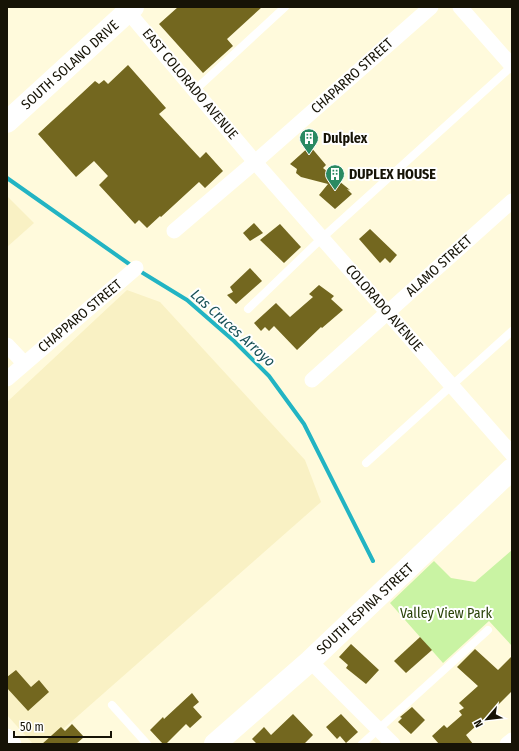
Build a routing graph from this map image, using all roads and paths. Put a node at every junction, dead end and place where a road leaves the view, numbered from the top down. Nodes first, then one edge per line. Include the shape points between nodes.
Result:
1 (285, 7) edge
2 (431, 7) edge
3 (460, 7) edge
4 (128, 8) edge
5 (512, 66) edge
6 (195, 90) junction
7 (7, 122) edge
8 (255, 162) junction
9 (512, 201) edge
10 (174, 231) dead end
11 (322, 238) junction
12 (136, 268) dead end
13 (248, 309) dead end
14 (388, 312) junction
15 (512, 331) edge
16 (7, 345) edge
17 (24, 363) junction
18 (7, 380) edge
19 (312, 380) dead end
20 (452, 386) junction
21 (512, 454) edge
22 (366, 463) dead end
23 (512, 469) edge
24 (488, 630) dead end
25 (310, 661) junction
26 (112, 705) dead end
27 (378, 729) junction
28 (7, 736) edge
29 (512, 740) edge
30 (14, 744) edge
31 (147, 744) edge
32 (215, 744) edge
33 (362, 744) edge
34 (393, 744) edge
35 (508, 744) edge

1 - 6 lane
2 - 8 street, CHAPARRO STREET
3 - 5 street
4 - 6 street, EAST COLORADO AVENUE
4 - 7 street, SOUTH SOLANO DRIVE
5 - 11 lane
6 - 8 street, EAST COLORADO AVENUE
8 - 10 street, CHAPARRO STREET
8 - 11 street, COLORADO AVENUE
9 - 14 street, ALAMO STREET
11 - 13 lane
11 - 14 street, COLORADO AVENUE
12 - 17 street, CHAPPARO STREET
14 - 19 street, ALAMO STREET
14 - 20 street, COLORADO AVENUE
15 - 20 lane
16 - 17 street
17 - 18 street
20 - 21 street, COLORADO AVENUE
20 - 22 lane
23 - 25 street, SOUTH ESPINA STREET
24 - 27 lane
25 - 27 street
25 - 32 street, SOUTH ESPINA STREET
26 - 31 lane
27 - 33 lane
27 - 34 street
28 - 30 street
29 - 35 street

